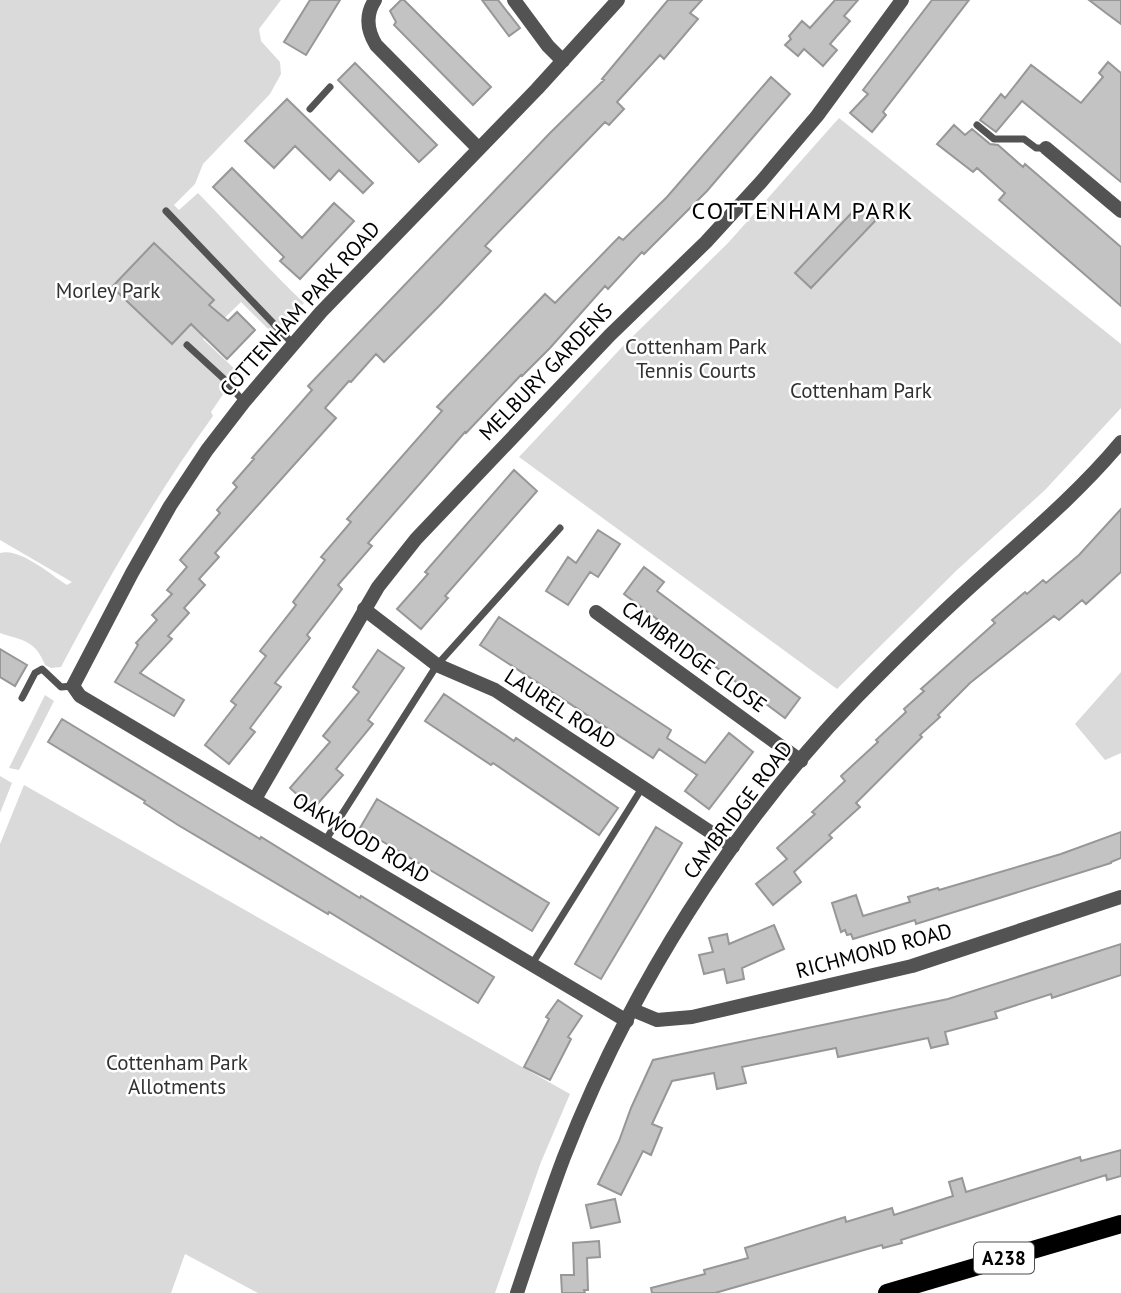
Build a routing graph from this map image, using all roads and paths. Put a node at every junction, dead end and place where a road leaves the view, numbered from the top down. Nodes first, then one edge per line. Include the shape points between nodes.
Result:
1 (375, 0) edge
2 (514, 0) edge
3 (618, 0) edge
4 (902, 0) edge
5 (563, 61) junction
6 (331, 87) dead end
7 (310, 108) dead end
8 (977, 125) dead end
9 (1046, 148) joint
10 (479, 149) junction
11 (166, 211) dead end
12 (1121, 211) edge
13 (293, 344) junction
14 (187, 345) dead end
15 (244, 402) junction
16 (1121, 442) edge
17 (560, 528) dead end
18 (364, 610) junction
19 (596, 612) dead end
20 (437, 665) junction
21 (74, 688) junction
22 (23, 698) dead end
23 (801, 761) junction
24 (642, 788) junction
25 (255, 799) junction
26 (325, 841) junction
27 (733, 847) junction
28 (1121, 897) edge
29 (532, 964) junction
30 (630, 1016) junction
31 (1121, 1224) edge
32 (517, 1293) edge
33 (887, 1293) edge

1 - 10 street via 368,24 376,45
2 - 5 street
3 - 5 street, COTTENHAM PARK ROAD
4 - 18 street, MELBURY GARDENS via 817,116 761,182 487,461 416,539
5 - 10 street, COTTENHAM PARK ROAD
6 - 7 lane
8 - 9 lane via 994,139 1024,139 1036,148
9 - 12 street
10 - 13 street, COTTENHAM PARK ROAD
11 - 13 lane
13 - 15 street, COTTENHAM PARK ROAD
14 - 15 lane
15 - 21 street, COTTENHAM PARK ROAD via 170,506
16 - 23 street, CAMBRIDGE ROAD via 1052,515 890,663
17 - 20 lane
18 - 20 street, LAUREL ROAD
18 - 25 street, MELBURY GARDENS
19 - 23 street, CAMBRIDGE CLOSE
20 - 24 street, LAUREL ROAD via 495,690
20 - 26 lane
21 - 22 lane via 61,687 42,669 35,673
21 - 25 street, OAKWOOD ROAD
23 - 27 street, CAMBRIDGE ROAD
24 - 27 street, LAUREL ROAD
24 - 29 lane
25 - 26 street, OAKWOOD ROAD
26 - 29 street, OAKWOOD ROAD
27 - 30 street, CAMBRIDGE ROAD via 678,929
28 - 30 street, RICHMOND ROAD via 912,966 692,1017 657,1020
29 - 30 street, OAKWOOD ROAD
30 - 32 street, CAMBRIDGE ROAD via 565,1156
31 - 33 main road, A238

